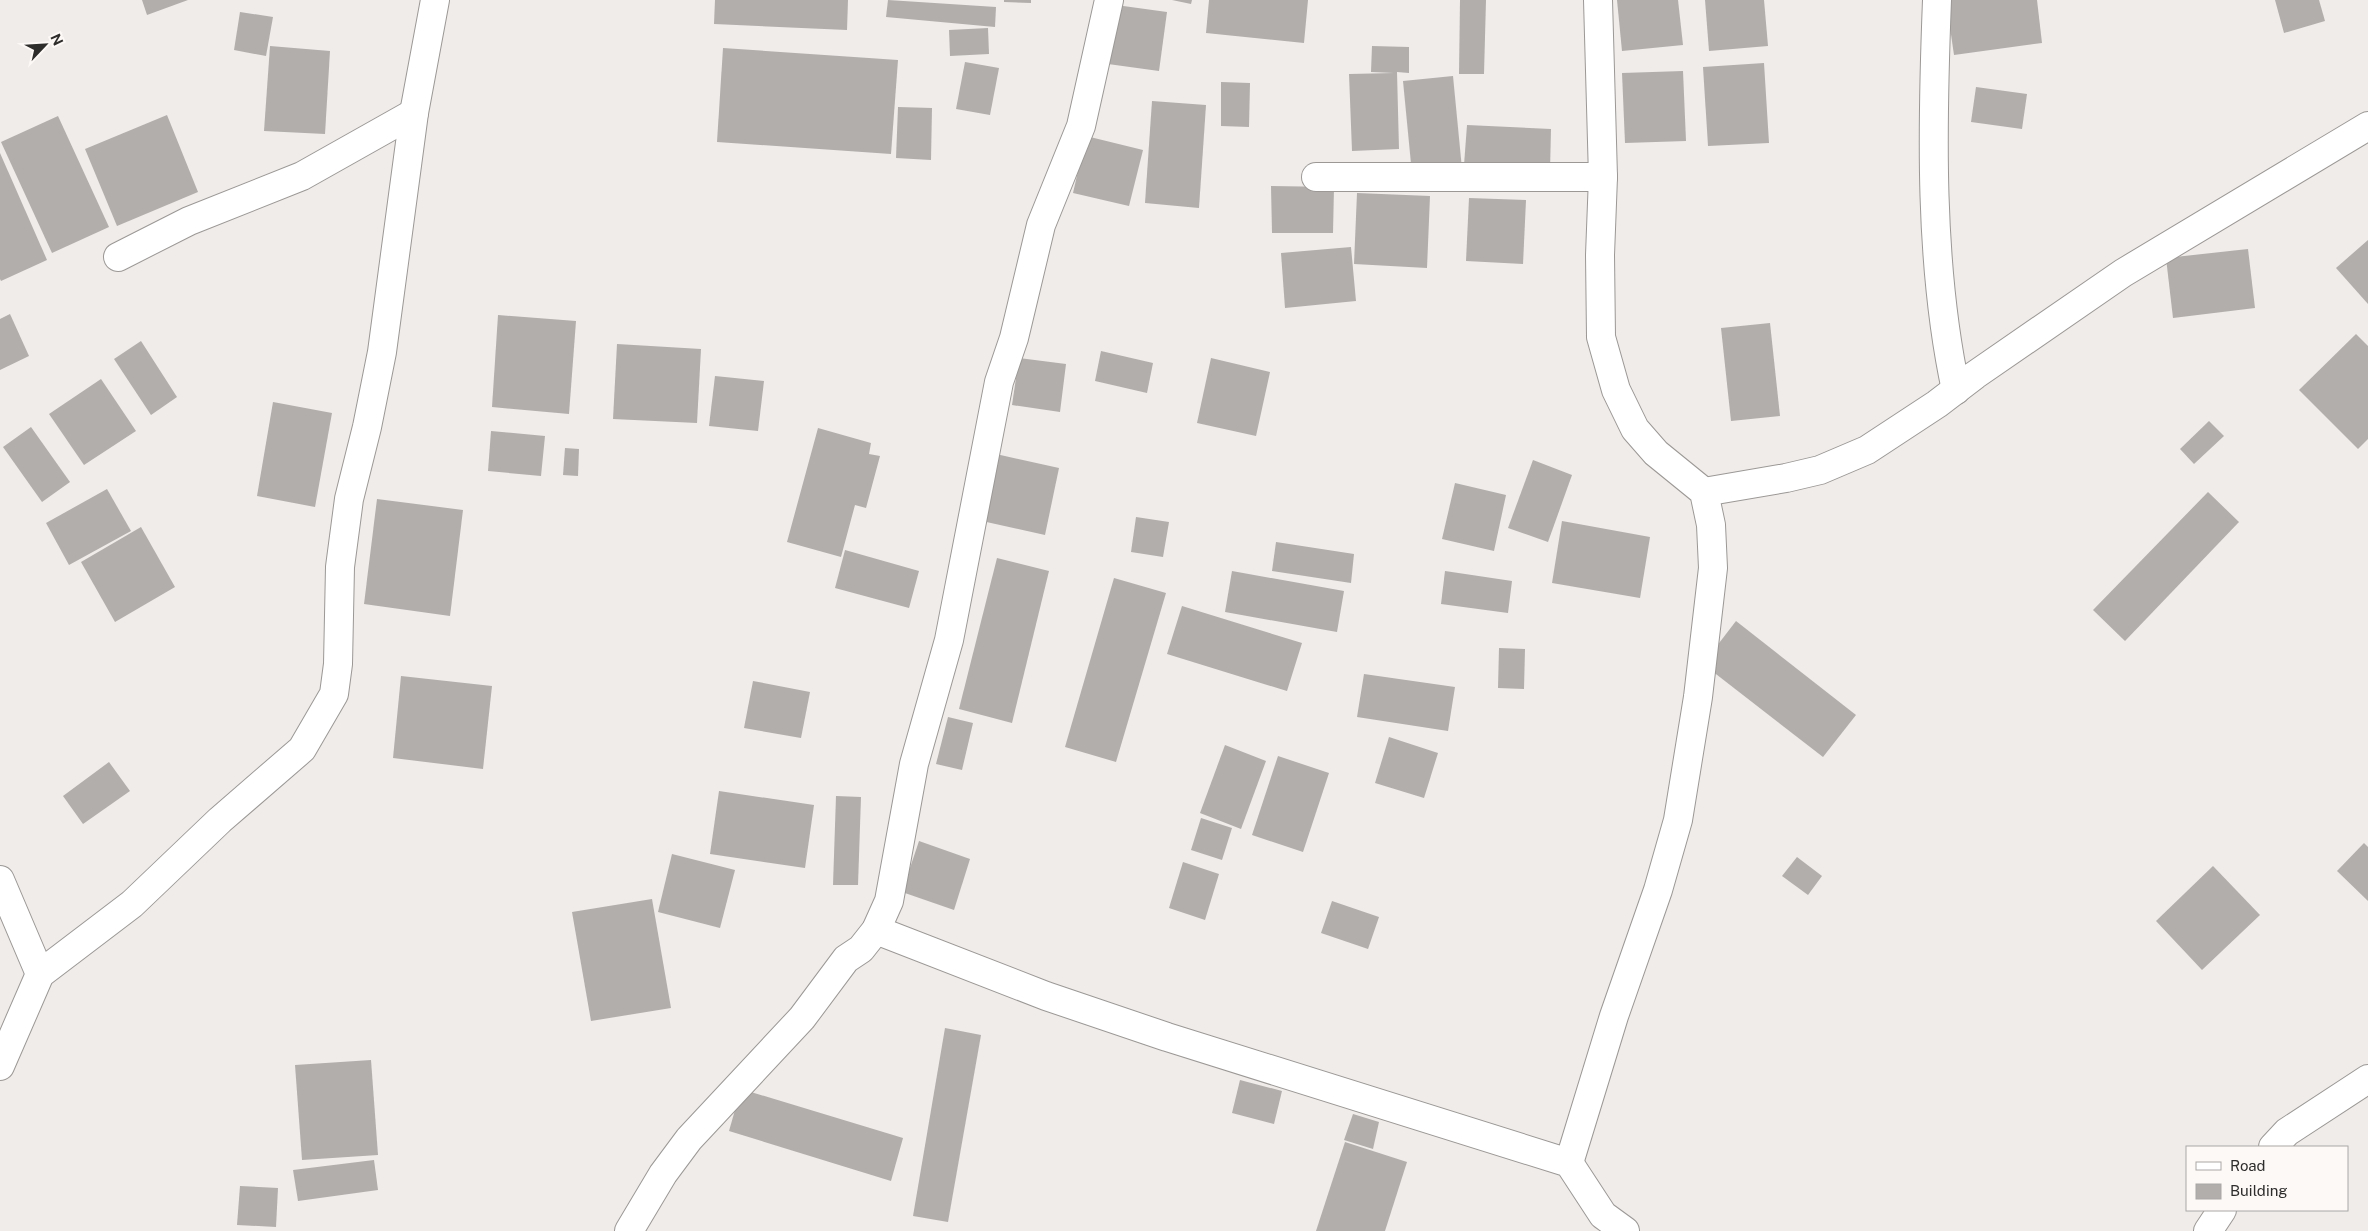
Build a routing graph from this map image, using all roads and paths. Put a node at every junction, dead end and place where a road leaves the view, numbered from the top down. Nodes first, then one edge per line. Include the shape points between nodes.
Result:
1 (435, 0) edge
2 (1109, 0) edge
3 (1598, 0) edge
4 (1937, 0) edge
5 (414, 113) junction
6 (2368, 126) edge
7 (1316, 176) dead end
8 (1603, 177) junction
9 (118, 257) dead end
10 (1956, 390) junction
11 (1704, 492) junction
12 (0, 880) edge
13 (876, 930) junction
14 (40, 974) junction
15 (0, 1066) edge
16 (2368, 1079) edge
17 (2274, 1146) edge
18 (1568, 1163) junction
19 (2221, 1211) edge
20 (630, 1231) edge
21 (1625, 1231) edge
22 (2208, 1231) edge

1 - 5 street
2 - 13 street via 1081,126 1041,225 1014,338 999,382 949,640 914,764 889,901
3 - 8 street
4 - 10 street via 1935,155 1938,251
5 - 9 street via 302,176 189,221
5 - 14 street via 382,352 349,499 340,567 338,664 334,694 302,749 220,820 132,904
6 - 10 street via 2123,273
7 - 8 street
8 - 11 street via 1601,337 1616,390 1636,429 1656,452
10 - 11 street via 1867,450 1820,470
11 - 18 street via 1711,525 1713,568 1698,697 1678,820
12 - 14 street
13 - 18 street via 1046,996 1166,1037
13 - 20 street via 861,949 846,959 802,1018 690,1139 663,1174
14 - 15 street
16 - 17 street via 2287,1132
18 - 21 street via 1603,1215
19 - 22 street

